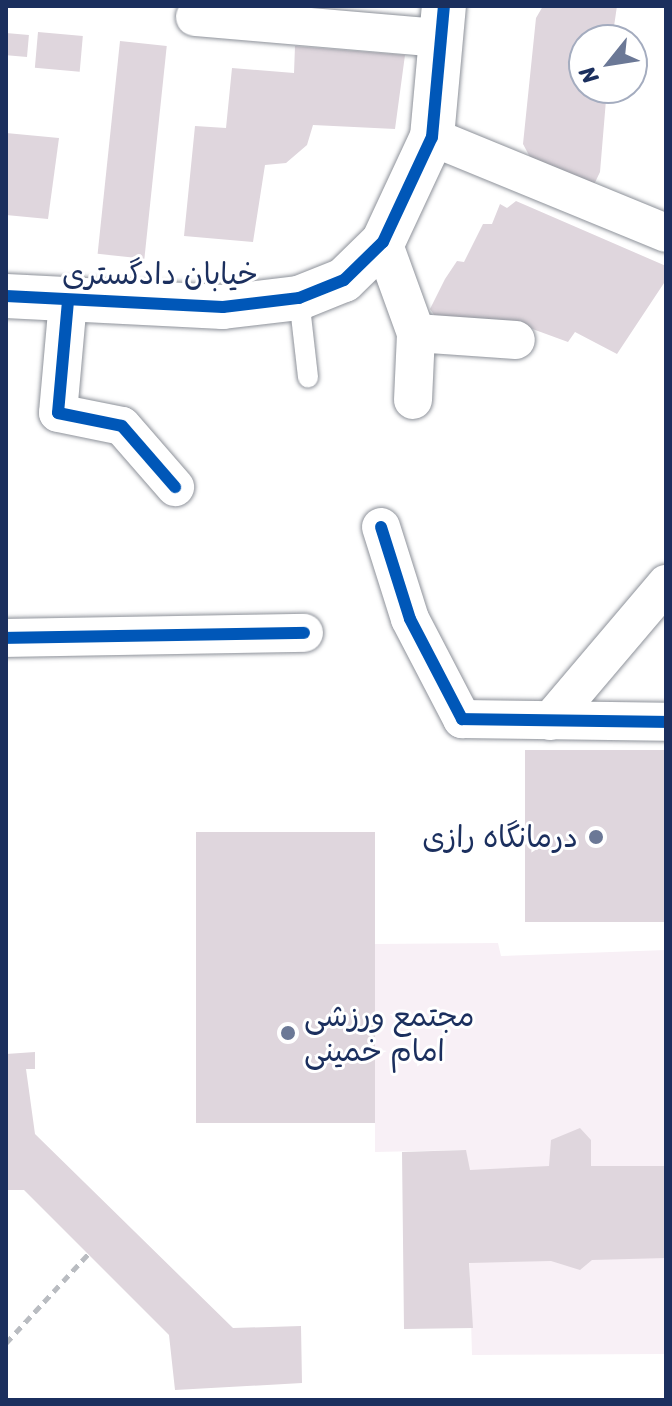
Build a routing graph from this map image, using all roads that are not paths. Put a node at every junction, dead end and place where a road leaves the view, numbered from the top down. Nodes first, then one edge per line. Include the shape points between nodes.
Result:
1 (195, 17) dead end
2 (443, 22) edge
3 (432, 137) junction
4 (666, 233) edge
5 (383, 242) junction
6 (6, 296) edge
7 (299, 298) junction
8 (68, 301) junction
9 (416, 333) junction
10 (516, 340) dead end
11 (308, 377) dead end
12 (413, 400) dead end
13 (175, 487) dead end
14 (381, 527) dead end
15 (666, 584) edge
16 (304, 633) dead end
17 (6, 638) edge
18 (550, 721) junction
19 (666, 722) edge

1 - 2 street
2 - 3 street, خیابان دادگستری
3 - 4 street
3 - 5 street, خیابان دادگستری
5 - 7 street, خیابان دادگستری via 344,280
5 - 9 street
6 - 8 street, خیابان دادگستری
7 - 8 street, خیابان دادگستری via 223,307
7 - 11 lane
8 - 13 street via 58,413 122,426
9 - 10 street
9 - 12 street
14 - 18 street via 410,619 462,719
15 - 18 street
16 - 17 street
18 - 19 street

